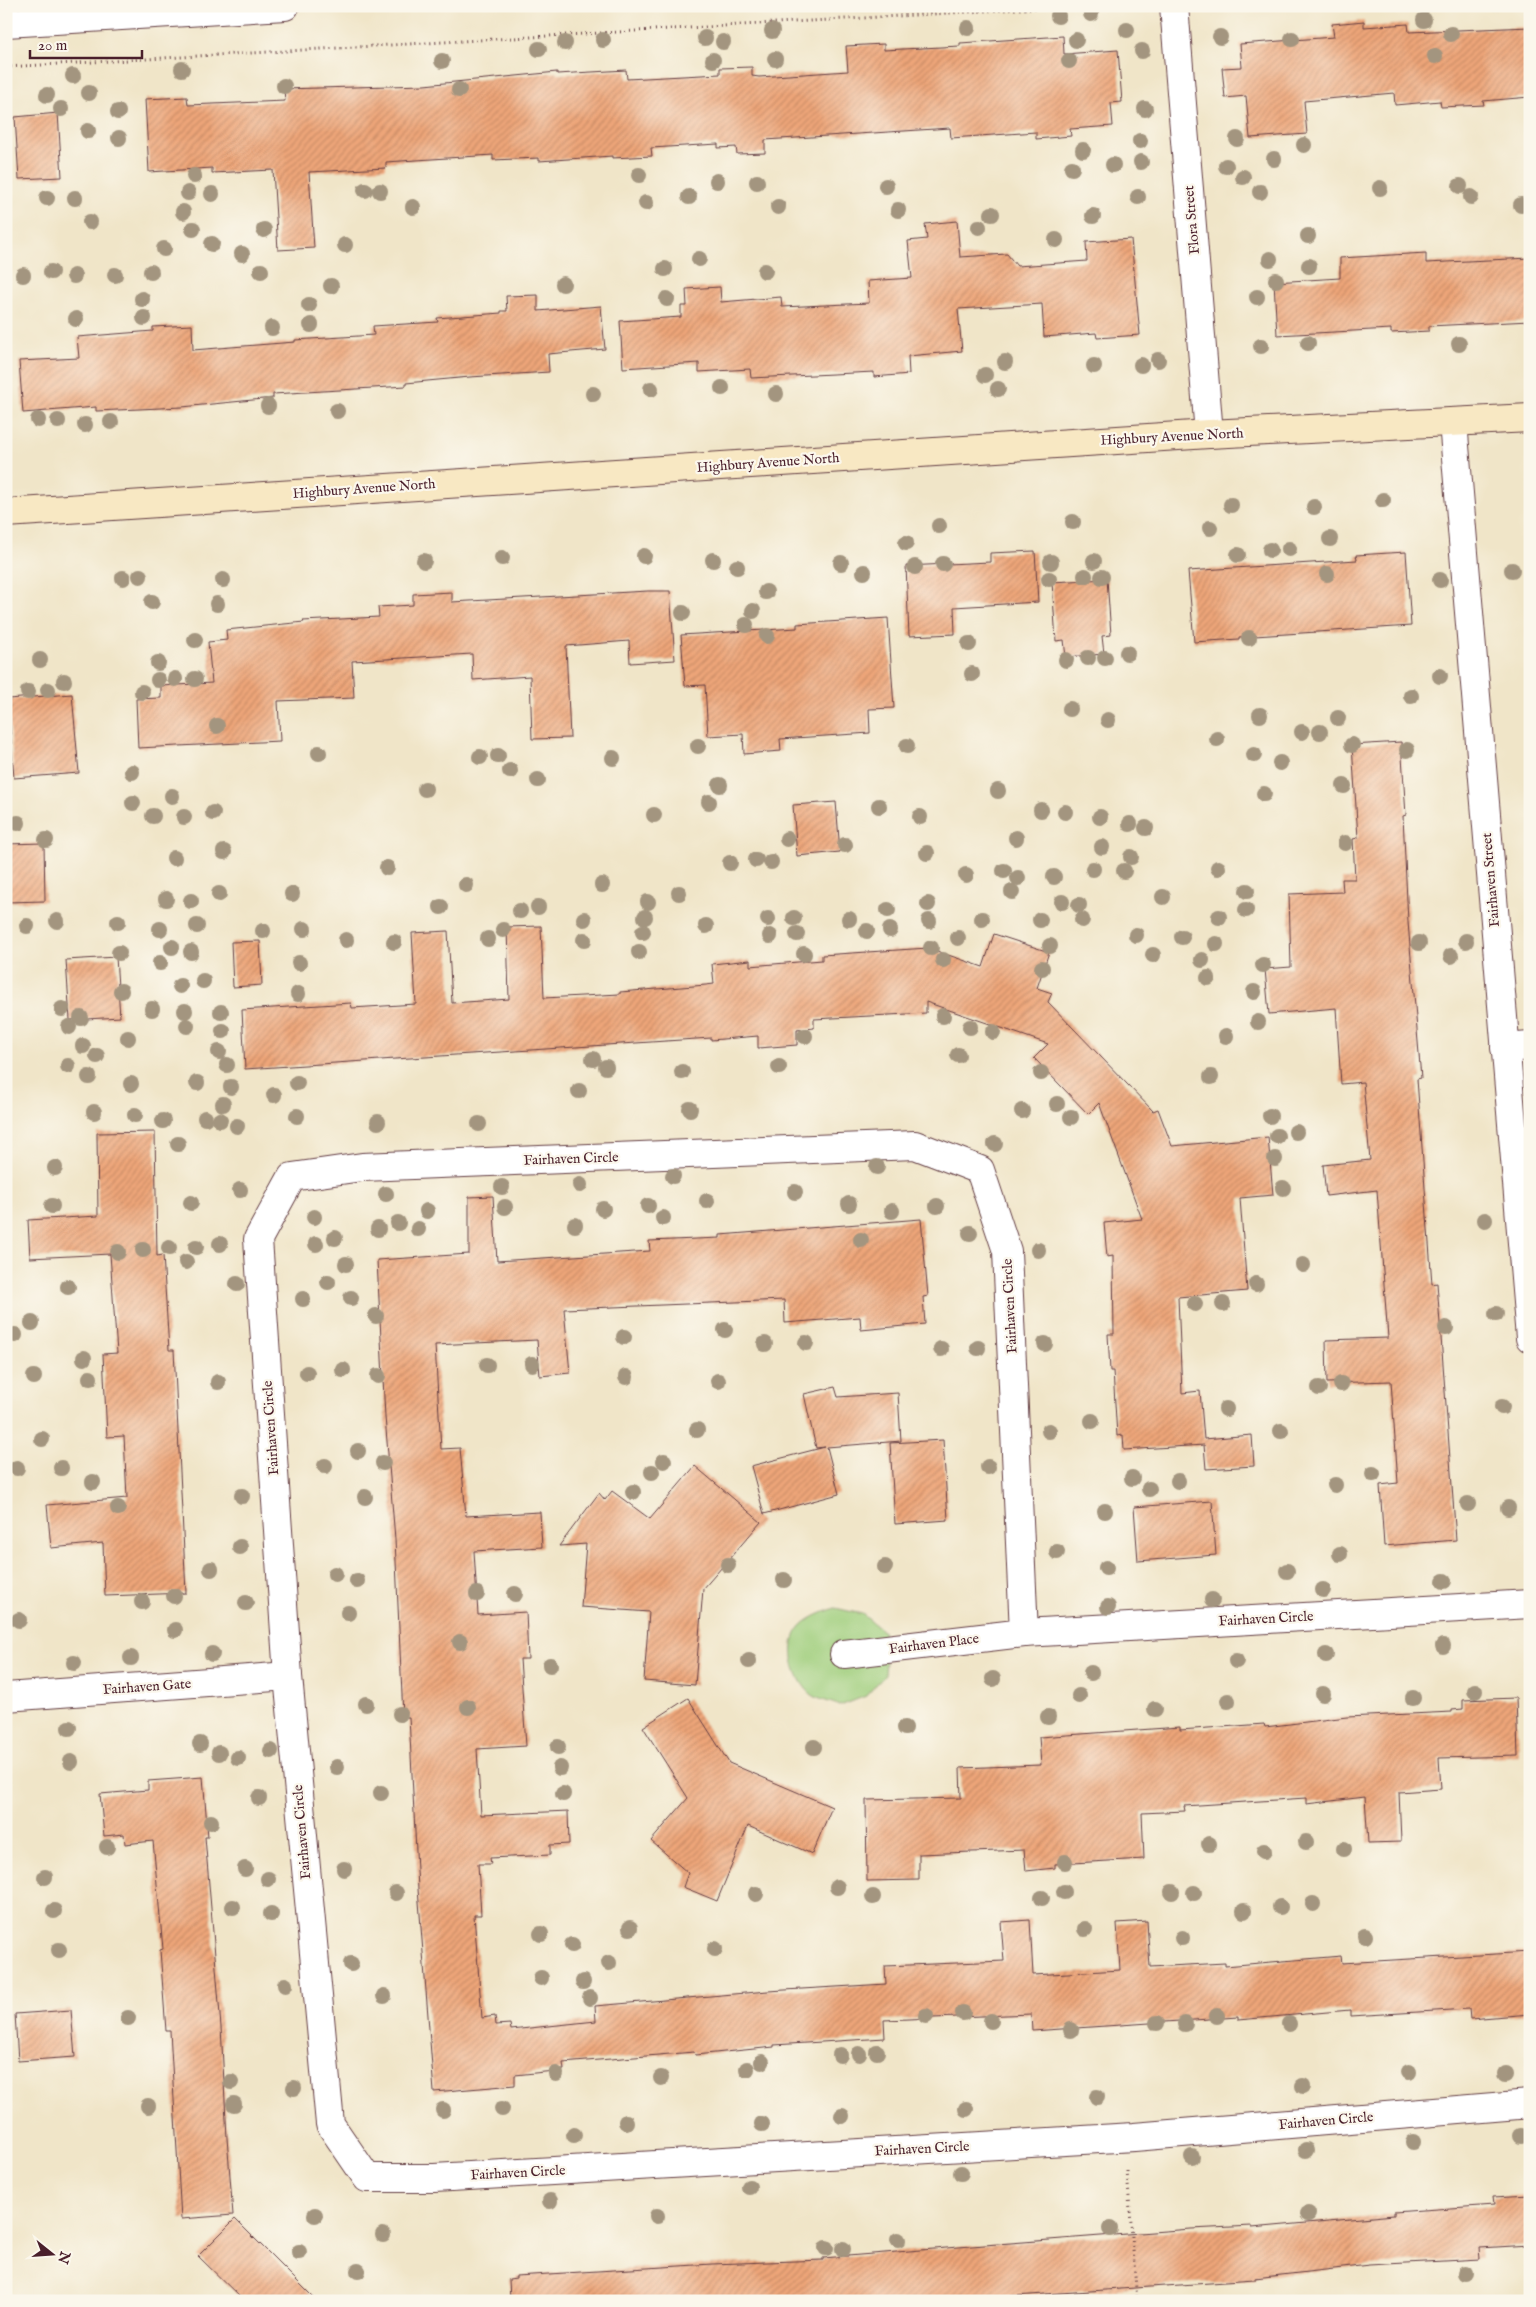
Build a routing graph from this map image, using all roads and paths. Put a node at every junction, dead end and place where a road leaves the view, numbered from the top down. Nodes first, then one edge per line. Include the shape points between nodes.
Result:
1 (285, 6) edge
2 (1073, 6) edge
3 (1174, 6) edge
4 (6, 23) edge
5 (6, 67) edge
6 (1530, 418) edge
7 (1453, 422) junction
8 (1209, 434) junction
9 (6, 513) edge
10 (1518, 1047) edge
11 (1530, 1338) edge
12 (1530, 1604) edge
13 (1024, 1634) junction
14 (844, 1654) dead end
15 (288, 1676) junction
16 (6, 1697) edge
17 (1530, 2104) edge
18 (1134, 2137) junction
19 (1137, 2301) edge

1 - 4 street
2 - 5 path
3 - 8 street, Flora Street
6 - 7 main road, Highbury Avenue North
7 - 8 main road, Highbury Avenue North
7 - 10 street, Fairhaven Street
8 - 9 main road, Highbury Avenue North
10 - 11 street, Fairhaven Street
12 - 13 street, Fairhaven Circle
13 - 14 street, Fairhaven Place
13 - 15 street, Fairhaven Circle via 1007,1250 980,1170 915,1145 362,1167 292,1177 258,1239
15 - 16 street, Fairhaven Gate
15 - 18 street, Fairhaven Circle via 330,2124 367,2178 434,2178
17 - 18 street, Fairhaven Circle
18 - 19 path via 1126,2155

